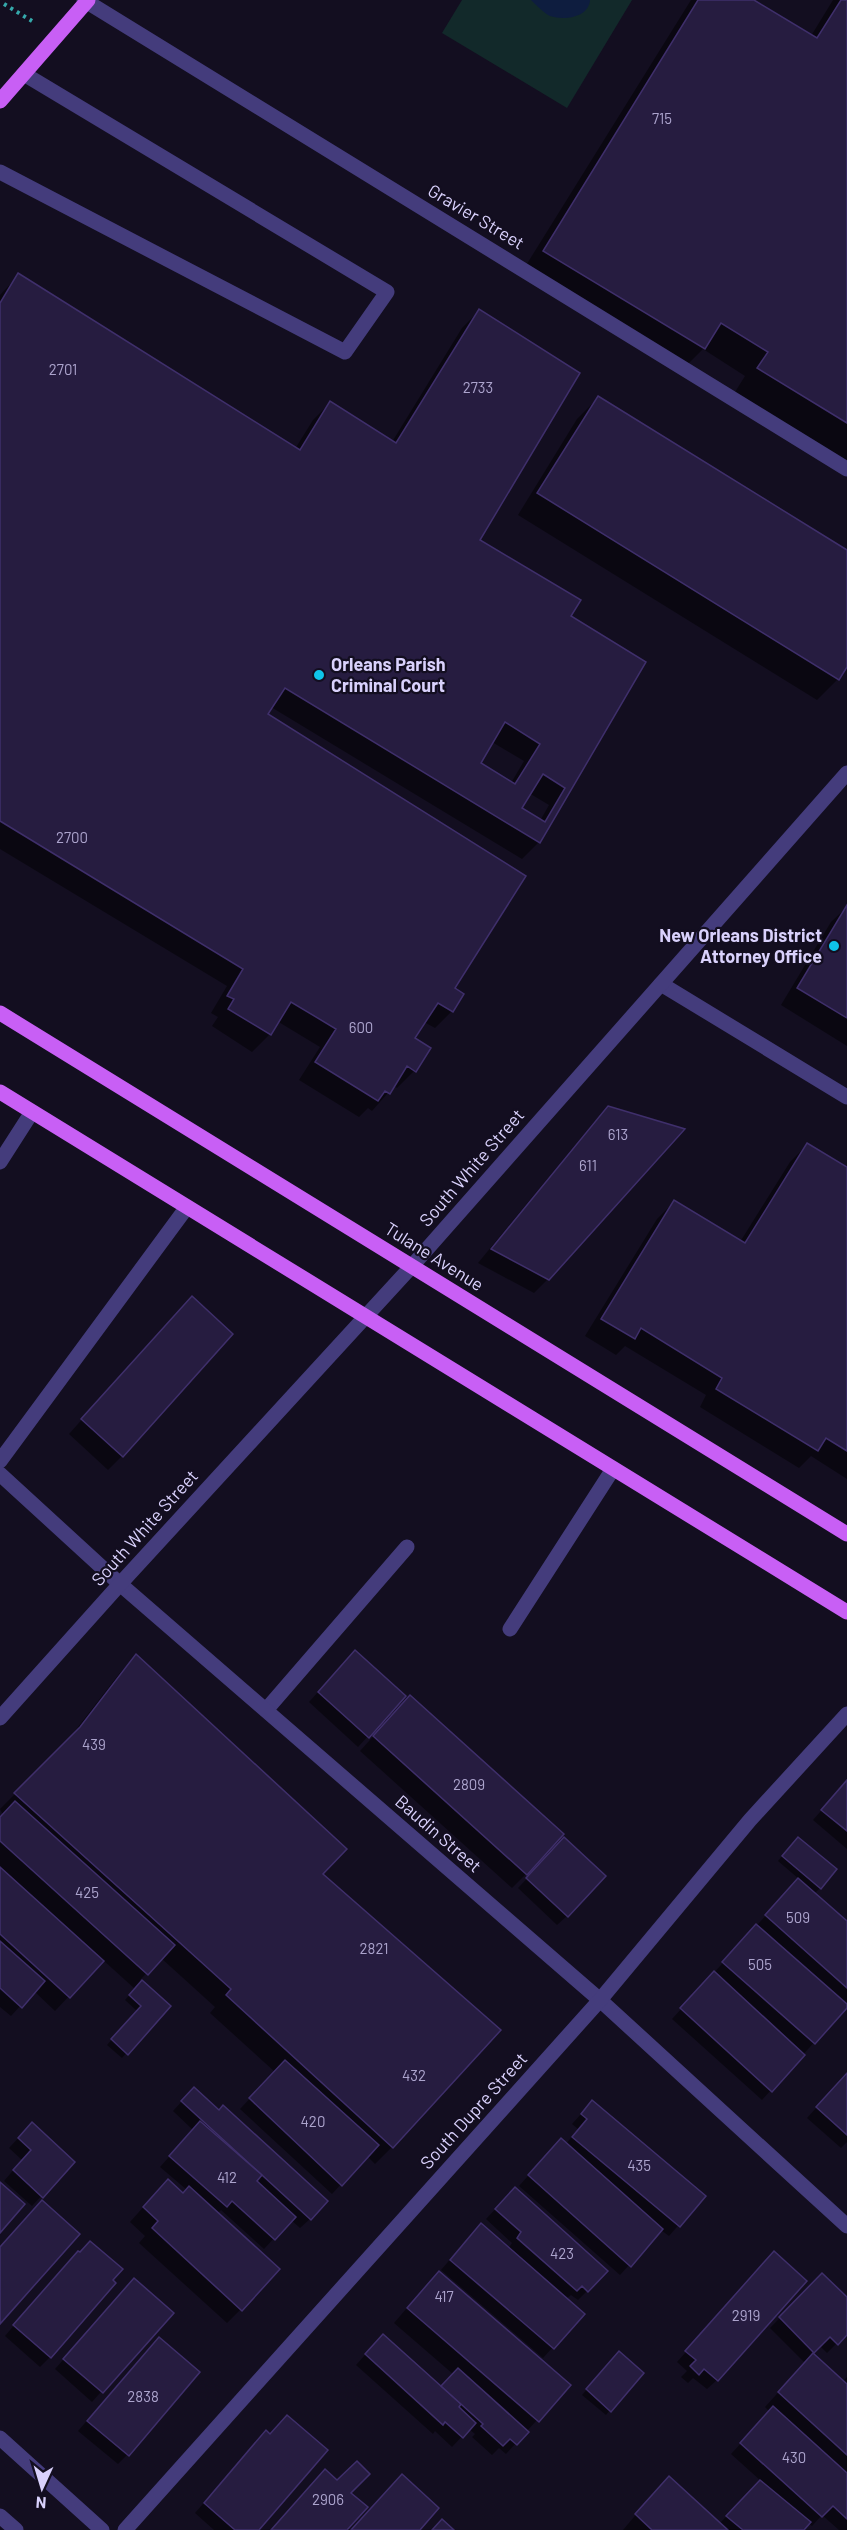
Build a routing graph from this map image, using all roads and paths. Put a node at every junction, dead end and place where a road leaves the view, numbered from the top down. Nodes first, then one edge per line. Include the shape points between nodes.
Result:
1 (87, 0) edge
2 (4, 4) dead end
3 (32, 21) dead end
4 (24, 74) junction
5 (0, 101) edge
6 (0, 172) edge
7 (847, 469) edge
8 (847, 773) edge
9 (661, 984) junction
10 (0, 1013) edge
11 (0, 1092) edge
12 (847, 1096) edge
13 (32, 1112) junction
14 (0, 1162) edge
15 (187, 1207) junction
16 (412, 1266) junction
17 (366, 1316) junction
18 (0, 1461) edge
19 (613, 1468) junction
20 (0, 1474) edge
21 (847, 1534) edge
22 (407, 1547) dead end
23 (120, 1584) junction
24 (847, 1612) edge
25 (510, 1629) dead end
26 (266, 1710) junction
27 (847, 1714) edge
28 (0, 1718) edge
29 (600, 2000) junction
30 (847, 2226) edge
31 (0, 2439) edge
32 (0, 2516) edge
33 (16, 2530) edge
34 (102, 2530) edge
35 (125, 2530) edge

1 - 4 main road
1 - 7 street, Gravier Street
2 - 3 path
4 - 5 main road
4 - 6 street via 387,292 345,352
8 - 9 street, South White Street
9 - 12 street
9 - 16 street, South White Street
10 - 16 main road, Tulane Avenue
11 - 13 main road
13 - 14 street
13 - 15 main road
15 - 17 main road
15 - 18 street
16 - 17 street, South White Street
16 - 21 main road, Tulane Avenue
17 - 19 main road
17 - 23 street, South White Street
19 - 24 main road
19 - 25 street
20 - 23 street, Baudin Street
22 - 26 street
23 - 26 street, Baudin Street
23 - 28 street, South White Street
26 - 29 street, Baudin Street
27 - 29 street, South Dupre Street via 750,1820
29 - 30 street, Baudin Street
29 - 35 street, South Dupre Street
31 - 34 street
32 - 33 street

